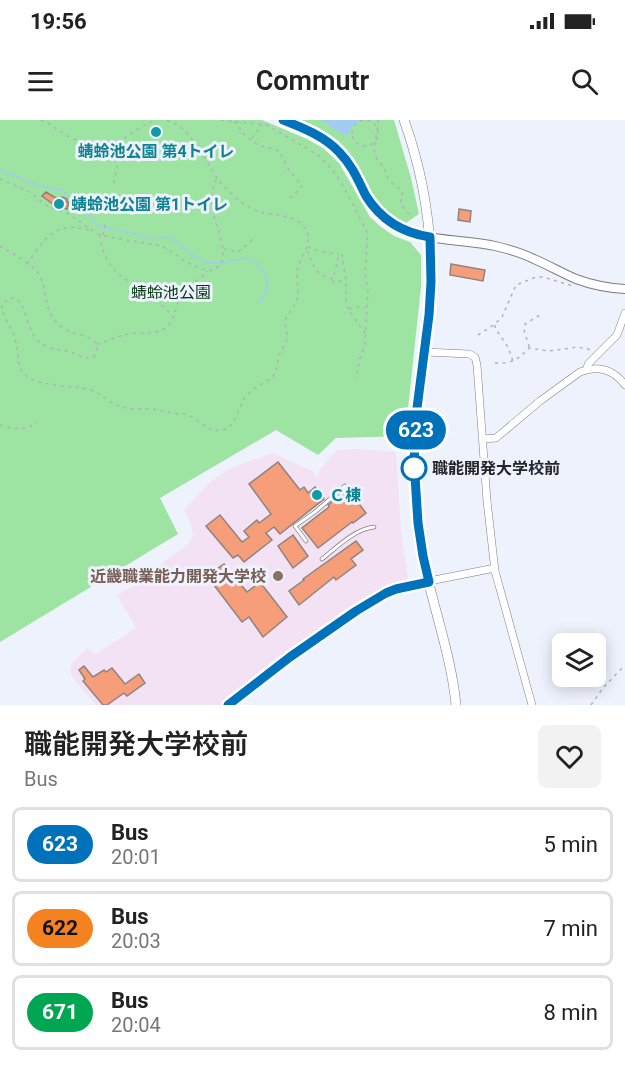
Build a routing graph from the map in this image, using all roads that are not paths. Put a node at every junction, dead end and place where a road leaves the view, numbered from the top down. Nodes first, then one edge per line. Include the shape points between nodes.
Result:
1 (283, 120) edge
2 (404, 120) edge
3 (430, 237) junction
4 (625, 290) edge
5 (625, 313) edge
6 (425, 352) junction
7 (587, 369) junction
8 (625, 385) edge
9 (482, 439) junction
10 (345, 486) dead end
11 (374, 527) dead end
12 (306, 541) dead end
13 (322, 559) dead end
14 (495, 568) junction
15 (429, 582) junction
16 (228, 705) edge
17 (456, 705) edge
18 (532, 705) edge

1 - 3 street via 315,134 339,151 385,219 405,231
2 - 3 main road via 420,172
3 - 4 street via 504,249 575,279
3 - 6 main road
5 - 7 street via 617,334
6 - 9 street via 475,357
6 - 15 main road via 417,408 415,480
7 - 8 street via 609,371
7 - 9 street via 496,438
9 - 14 street
10 - 12 lane via 295,526
11 - 13 lane via 352,536
14 - 15 street
14 - 18 street
15 - 16 street via 396,589 366,605
15 - 17 main road

